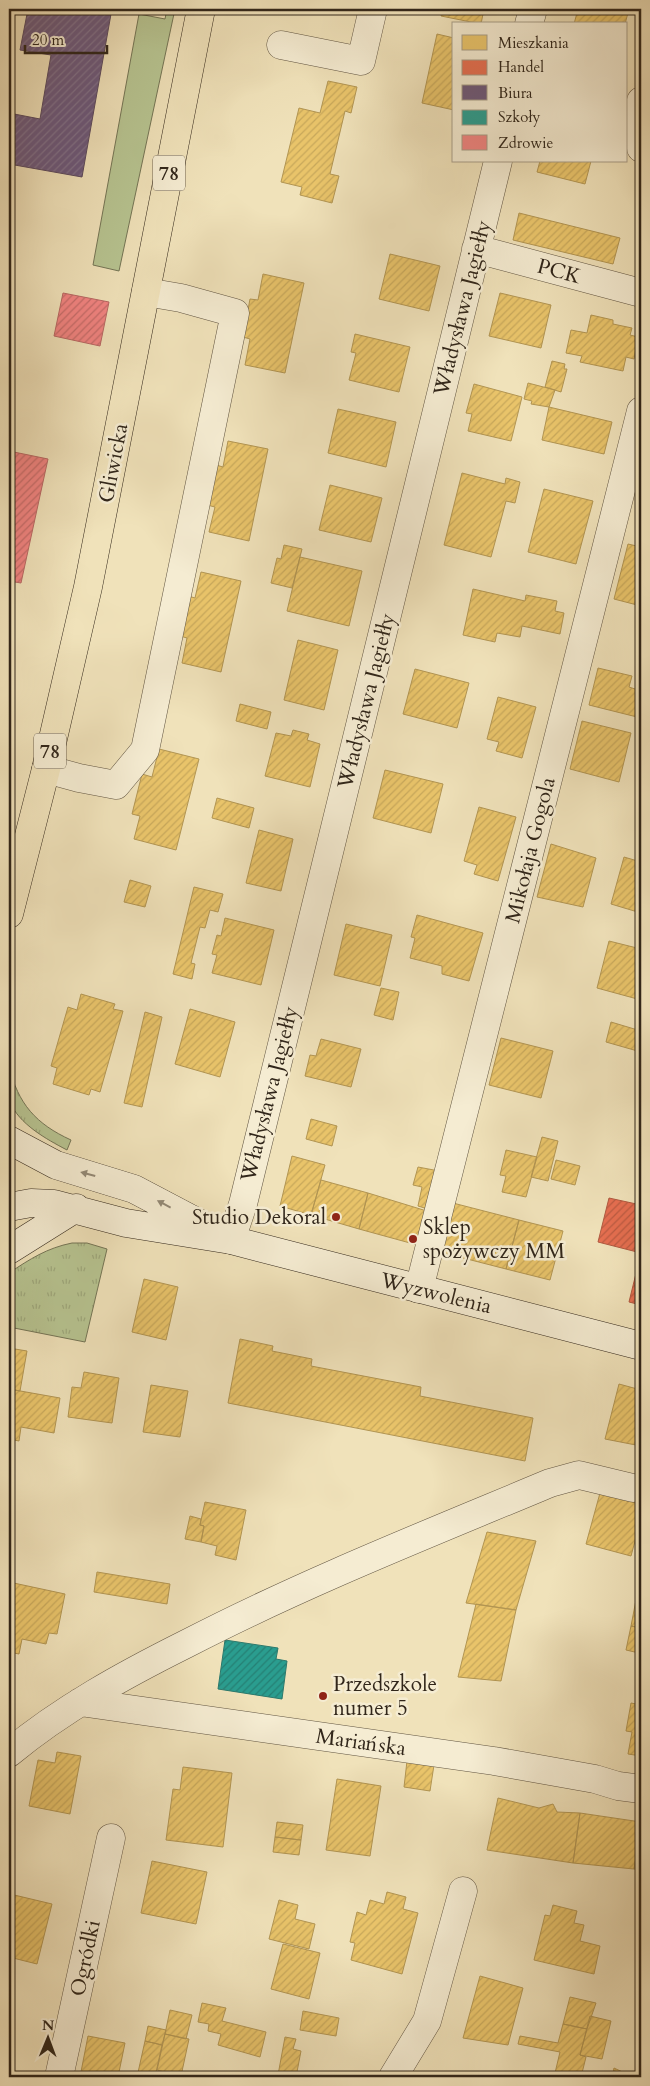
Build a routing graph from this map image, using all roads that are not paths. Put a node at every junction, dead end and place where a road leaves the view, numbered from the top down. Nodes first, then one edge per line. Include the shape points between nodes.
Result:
1 (201, 9) edge
2 (373, 9) edge
3 (533, 9) edge
4 (530, 22) edge
5 (281, 45) dead end
6 (641, 102) edge
7 (641, 148) edge
8 (498, 162) edge
9 (476, 249) junction
10 (146, 292) junction
11 (641, 293) edge
12 (641, 411) edge
13 (46, 769) junction
14 (9, 914) edge
15 (9, 1140) edge
16 (9, 1207) edge
17 (76, 1208) junction
18 (231, 1240) junction
19 (9, 1250) edge
20 (419, 1288) junction
21 (641, 1346) edge
22 (633, 1488) dead end
23 (80, 1702) junction
24 (9, 1753) edge
25 (641, 1789) edge
26 (111, 1838) dead end
27 (463, 1891) dead end
28 (58, 2077) edge
29 (393, 2077) edge

1 - 10 main road, Gliwicka / 78
2 - 5 street via 360,61
3 - 4 street
6 - 7 street
8 - 9 street, Władysława Jagiełły
9 - 11 street, PCK
9 - 18 street, Władysława Jagiełły via 243,1204
10 - 13 main road, Gliwicka / 78 via 94,560
10 - 13 street via 235,313 145,750 116,785
12 - 20 street, Mikołaja Gogola
13 - 14 main road, Gliwicka / 78
18 -> 15 street, Wyzwolenia via 134,1189 56,1164
16 - 17 street, Wyzwolenia via 44,1203
17 - 18 street, Wyzwolenia via 126,1222
17 - 19 street
18 - 20 street, Wyzwolenia
20 - 21 street, Wyzwolenia
22 - 23 street via 578,1475 550,1483 338,1572 222,1625
23 - 24 street
23 - 25 street, Mariańska via 494,1761
26 - 28 street, Ogródki
27 - 29 street via 427,2021

